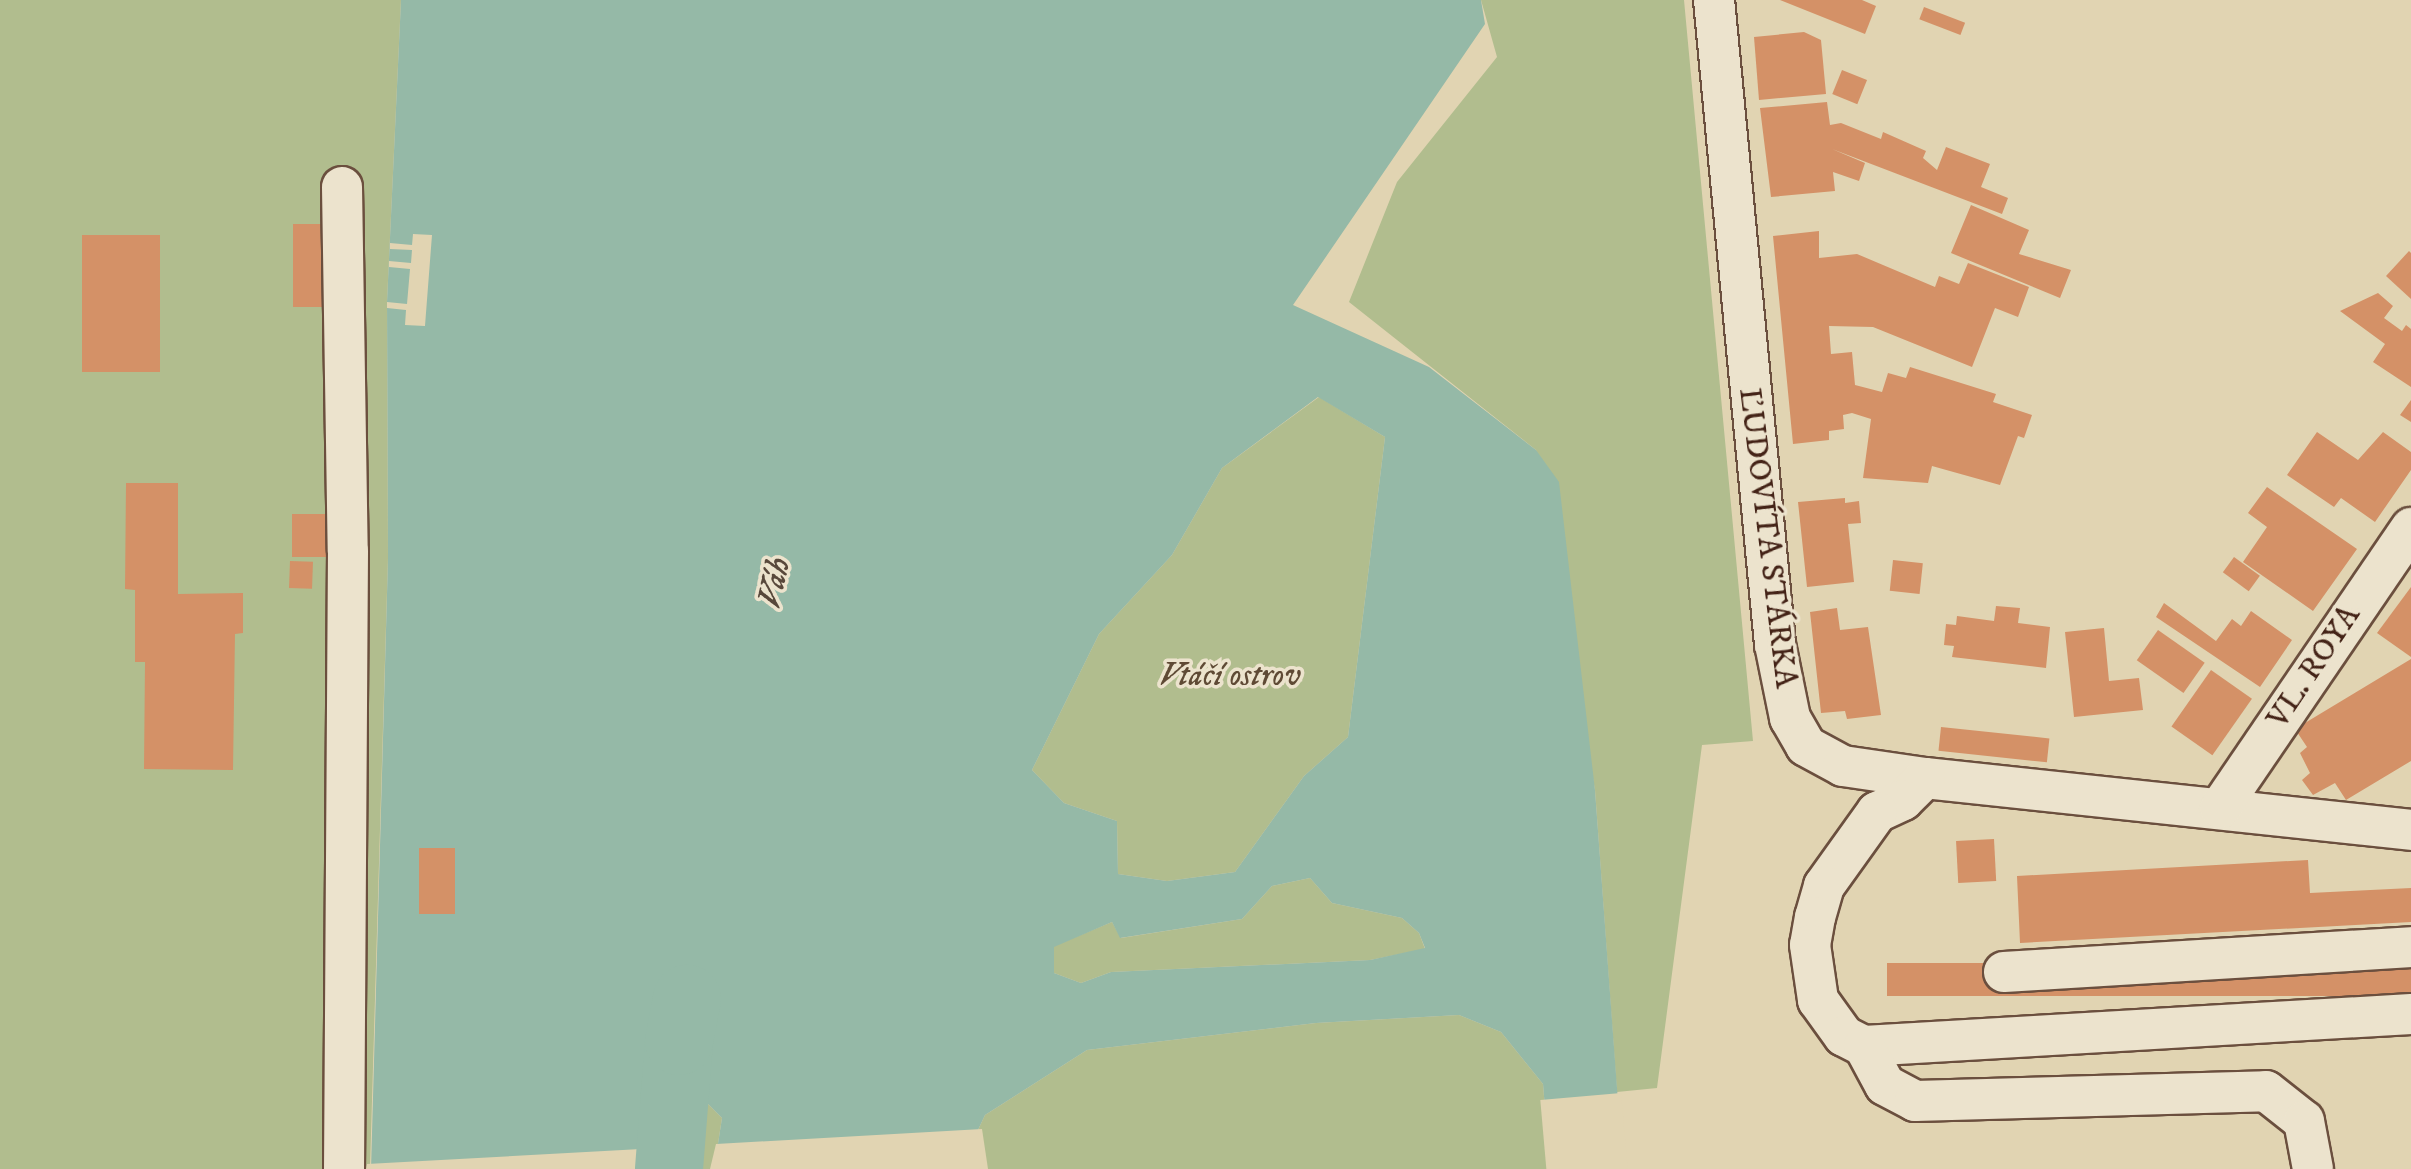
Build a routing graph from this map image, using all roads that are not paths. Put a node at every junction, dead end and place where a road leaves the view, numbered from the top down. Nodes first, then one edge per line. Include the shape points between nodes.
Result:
1 (1714, 0) edge
2 (342, 187) dead end
3 (2411, 528) edge
4 (1925, 778) junction
5 (2220, 808) junction
6 (2411, 830) edge
7 (2411, 947) edge
8 (2004, 972) dead end
9 (2411, 1014) edge
10 (1864, 1046) junction
11 (344, 1169) edge
12 (2313, 1169) edge

1 - 4 street, ĽUDOVÍTA STÁRKA via 1756,479 1775,644 1790,718 1819,758
2 - 11 street via 348,551
3 - 5 street, VL. ROYA
4 - 5 street, ĽUDOVÍTA STÁRKA
4 - 10 street via 1903,800 1877,812 1824,886 1815,917 1810,945 1818,1000 1844,1036
5 - 6 street, ĽUDOVÍTA STÁRKA
7 - 8 street
9 - 10 street
10 - 12 street via 1885,1085 1915,1101 2266,1091 2304,1121

